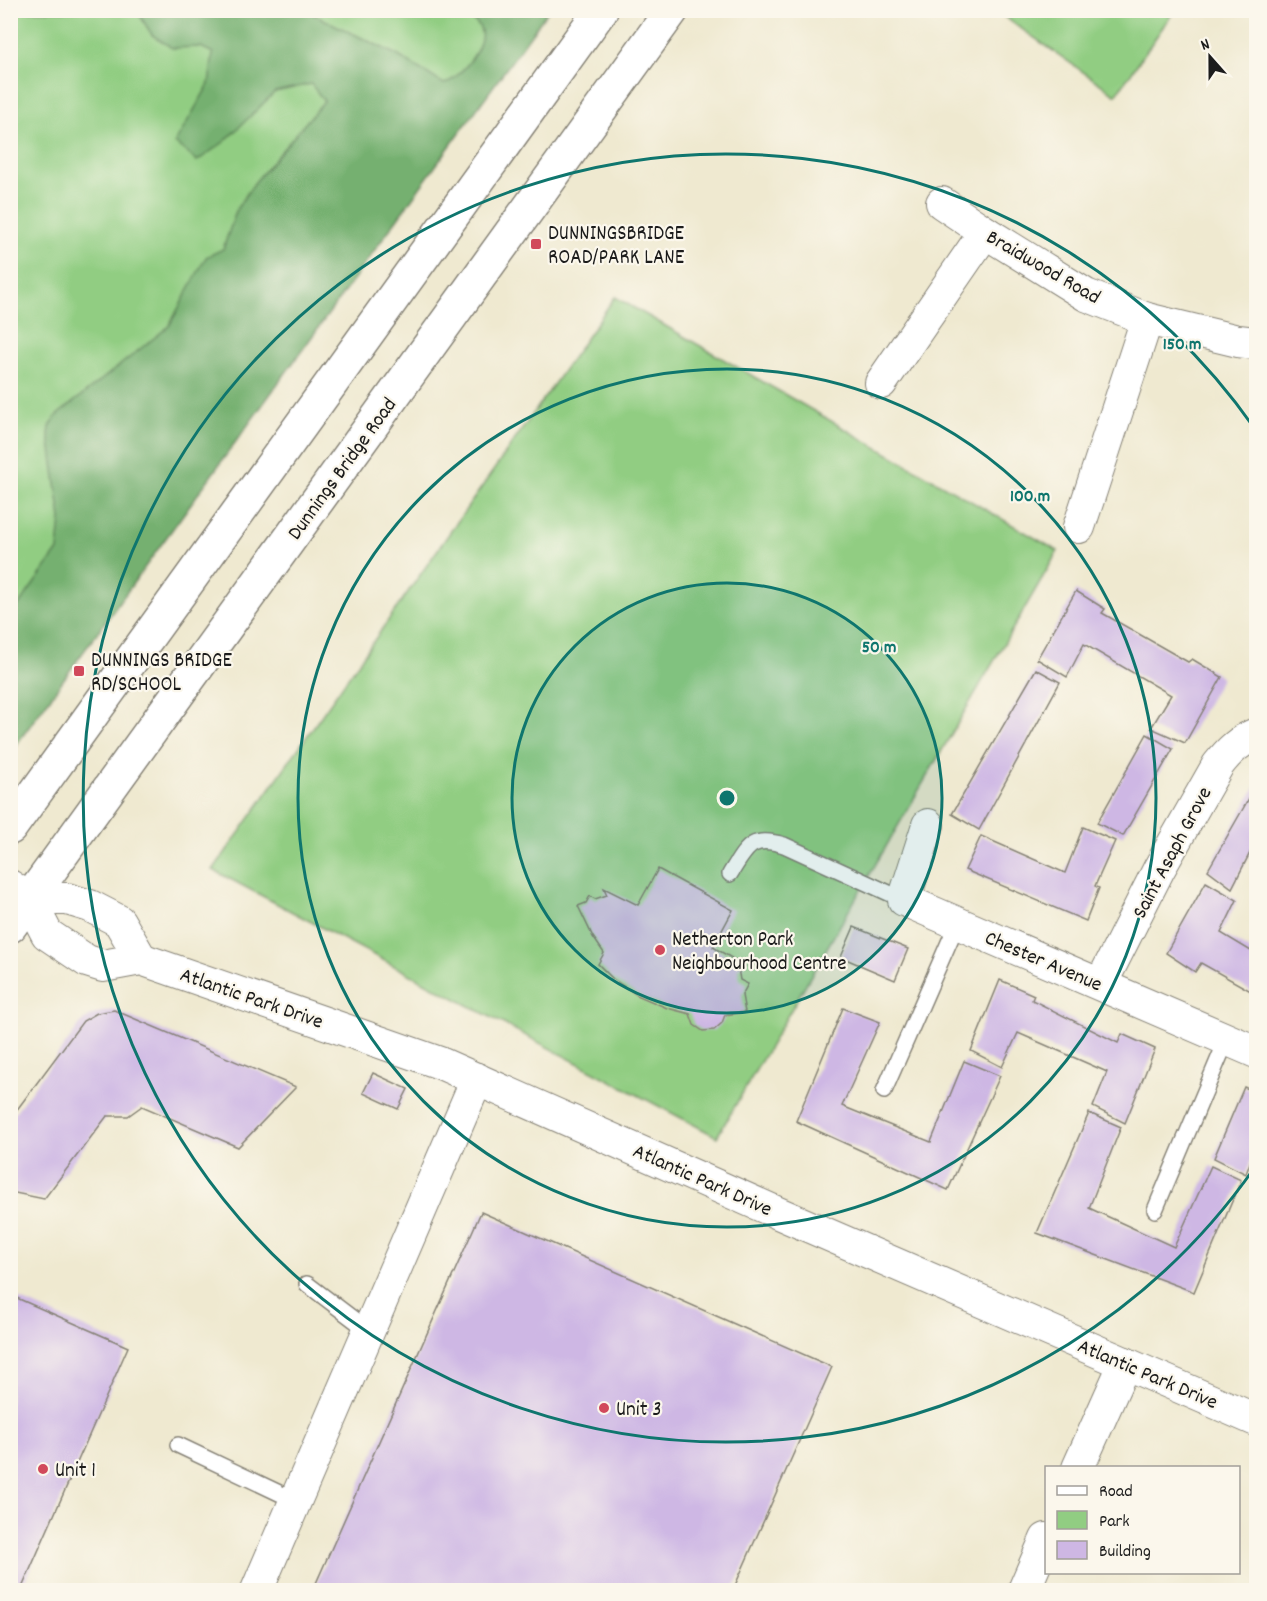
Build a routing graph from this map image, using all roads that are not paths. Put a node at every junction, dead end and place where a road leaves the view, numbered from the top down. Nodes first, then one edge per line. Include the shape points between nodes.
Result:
1 (601, 10) edge
2 (672, 10) edge
3 (942, 203) dead end
4 (985, 232) junction
5 (1147, 319) junction
6 (1257, 343) edge
7 (881, 383) dead end
8 (1079, 527) dead end
9 (1257, 734) edge
10 (928, 825) dead end
11 (10, 828) edge
12 (730, 874) dead end
13 (20, 893) edge
14 (904, 900) junction
15 (957, 924) junction
16 (10, 926) edge
17 (141, 959) junction
18 (1101, 984) junction
19 (1227, 1039) junction
20 (1257, 1052) edge
21 (477, 1079) junction
22 (884, 1091) dead end
23 (1155, 1210) dead end
24 (307, 1284) dead end
25 (369, 1330) junction
26 (1125, 1363) junction
27 (1257, 1420) edge
28 (178, 1445) dead end
29 (1078, 1466) edge
30 (296, 1500) junction
31 (1045, 1543) edge
32 (257, 1590) edge
33 (1024, 1590) edge

1 - 11 highway
2 - 13 highway, Dunnings Bridge Road
3 - 4 street, Braidwood Road
4 - 5 street, Braidwood Road via 1086,295
4 - 7 street
5 - 6 street, Braidwood Road
5 - 8 street
9 - 18 street, Saint Asaph Grove via 1239,742 1218,765 1159,869
10 - 14 street
12 - 14 lane via 750,845 768,840
13 - 16 highway, Dunnings Bridge Road
13 - 17 street via 67,899 119,921
13 - 17 street, Atlantic Park Drive via 47,934 87,961 103,966
14 - 15 street, Chester Avenue
15 - 18 street, Chester Avenue
15 - 22 lane
17 - 21 street, Atlantic Park Drive via 391,1045
18 - 19 street, Chester Avenue
19 - 20 street, Chester Avenue
19 - 23 lane
21 - 25 street
21 - 26 street, Atlantic Park Drive
24 - 25 lane
25 - 30 street
26 - 27 street, Atlantic Park Drive
26 - 29 street
28 - 30 lane
30 - 32 street
31 - 33 street

